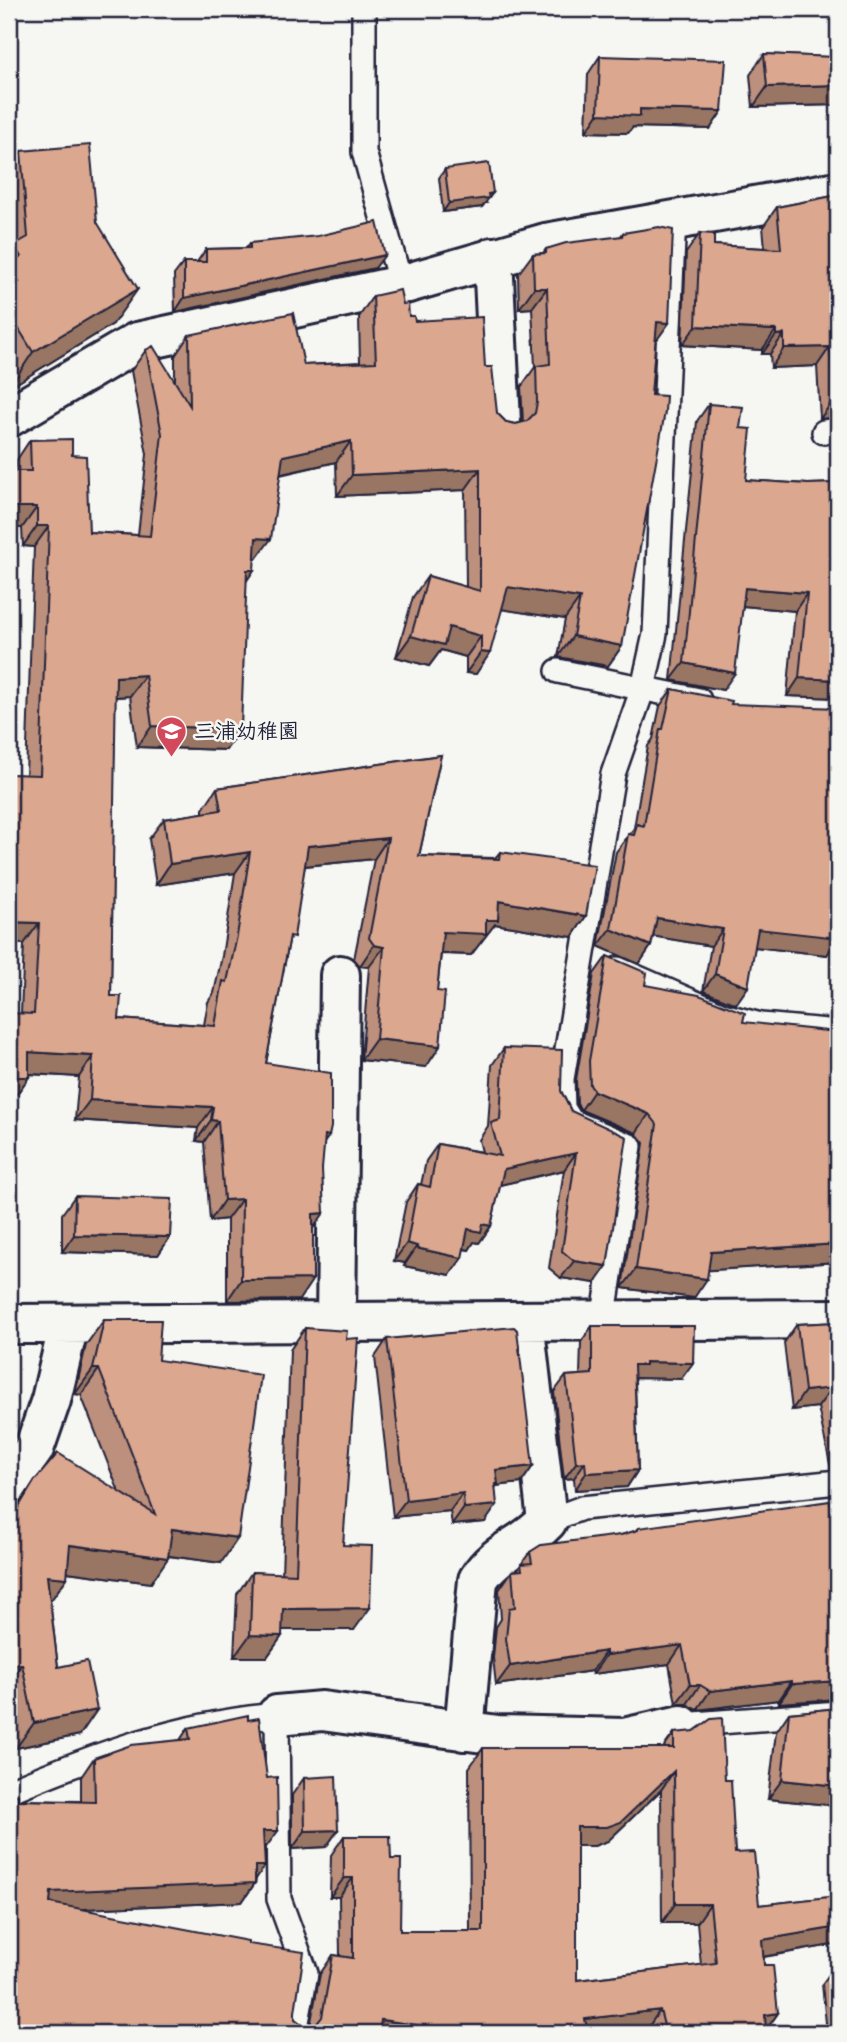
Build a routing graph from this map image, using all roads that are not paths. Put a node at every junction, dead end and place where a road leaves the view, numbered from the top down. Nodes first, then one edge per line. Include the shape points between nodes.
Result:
1 (364, 9) edge
2 (838, 191) edge
3 (674, 218) junction
4 (493, 257) junction
5 (401, 285) junction
6 (9, 417) edge
7 (501, 422) edge
8 (558, 671) dead end
9 (643, 688) junction
10 (721, 704) edge
11 (584, 955) junction
12 (341, 975) dead end
13 (838, 1031) edge
14 (838, 1320) edge
15 (524, 1321) junction
16 (603, 1321) junction
17 (336, 1323) junction
18 (9, 1324) edge
19 (69, 1324) junction
20 (838, 1482) edge
21 (9, 1485) edge
22 (547, 1521) junction
23 (838, 1713) edge
24 (277, 1715) junction
25 (681, 1725) joint
26 (464, 1731) junction
27 (9, 1791) edge
28 (295, 2033) edge

1 - 5 lane via 364,152
2 - 3 street
3 - 4 street
3 - 9 lane via 654,634
4 - 5 street
4 - 7 street
5 - 6 street via 137,342
8 - 9 lane
9 - 10 lane
9 - 11 lane via 613,775
11 - 13 lane via 723,1015 761,1025
11 - 16 lane via 562,1079 564,1108 571,1121 630,1146
12 - 17 street
14 - 16 street
15 - 16 street
15 - 17 street
15 - 22 street
17 - 19 street
18 - 19 street
19 - 21 street via 34,1449
20 - 22 lane via 582,1508
22 - 26 street via 531,1538 489,1562 478,1580
23 - 25 lane
24 - 26 street via 322,1711
24 - 27 lane via 227,1719 104,1751
24 - 28 lane via 279,1899 306,1973
25 - 26 street via 624,1738

